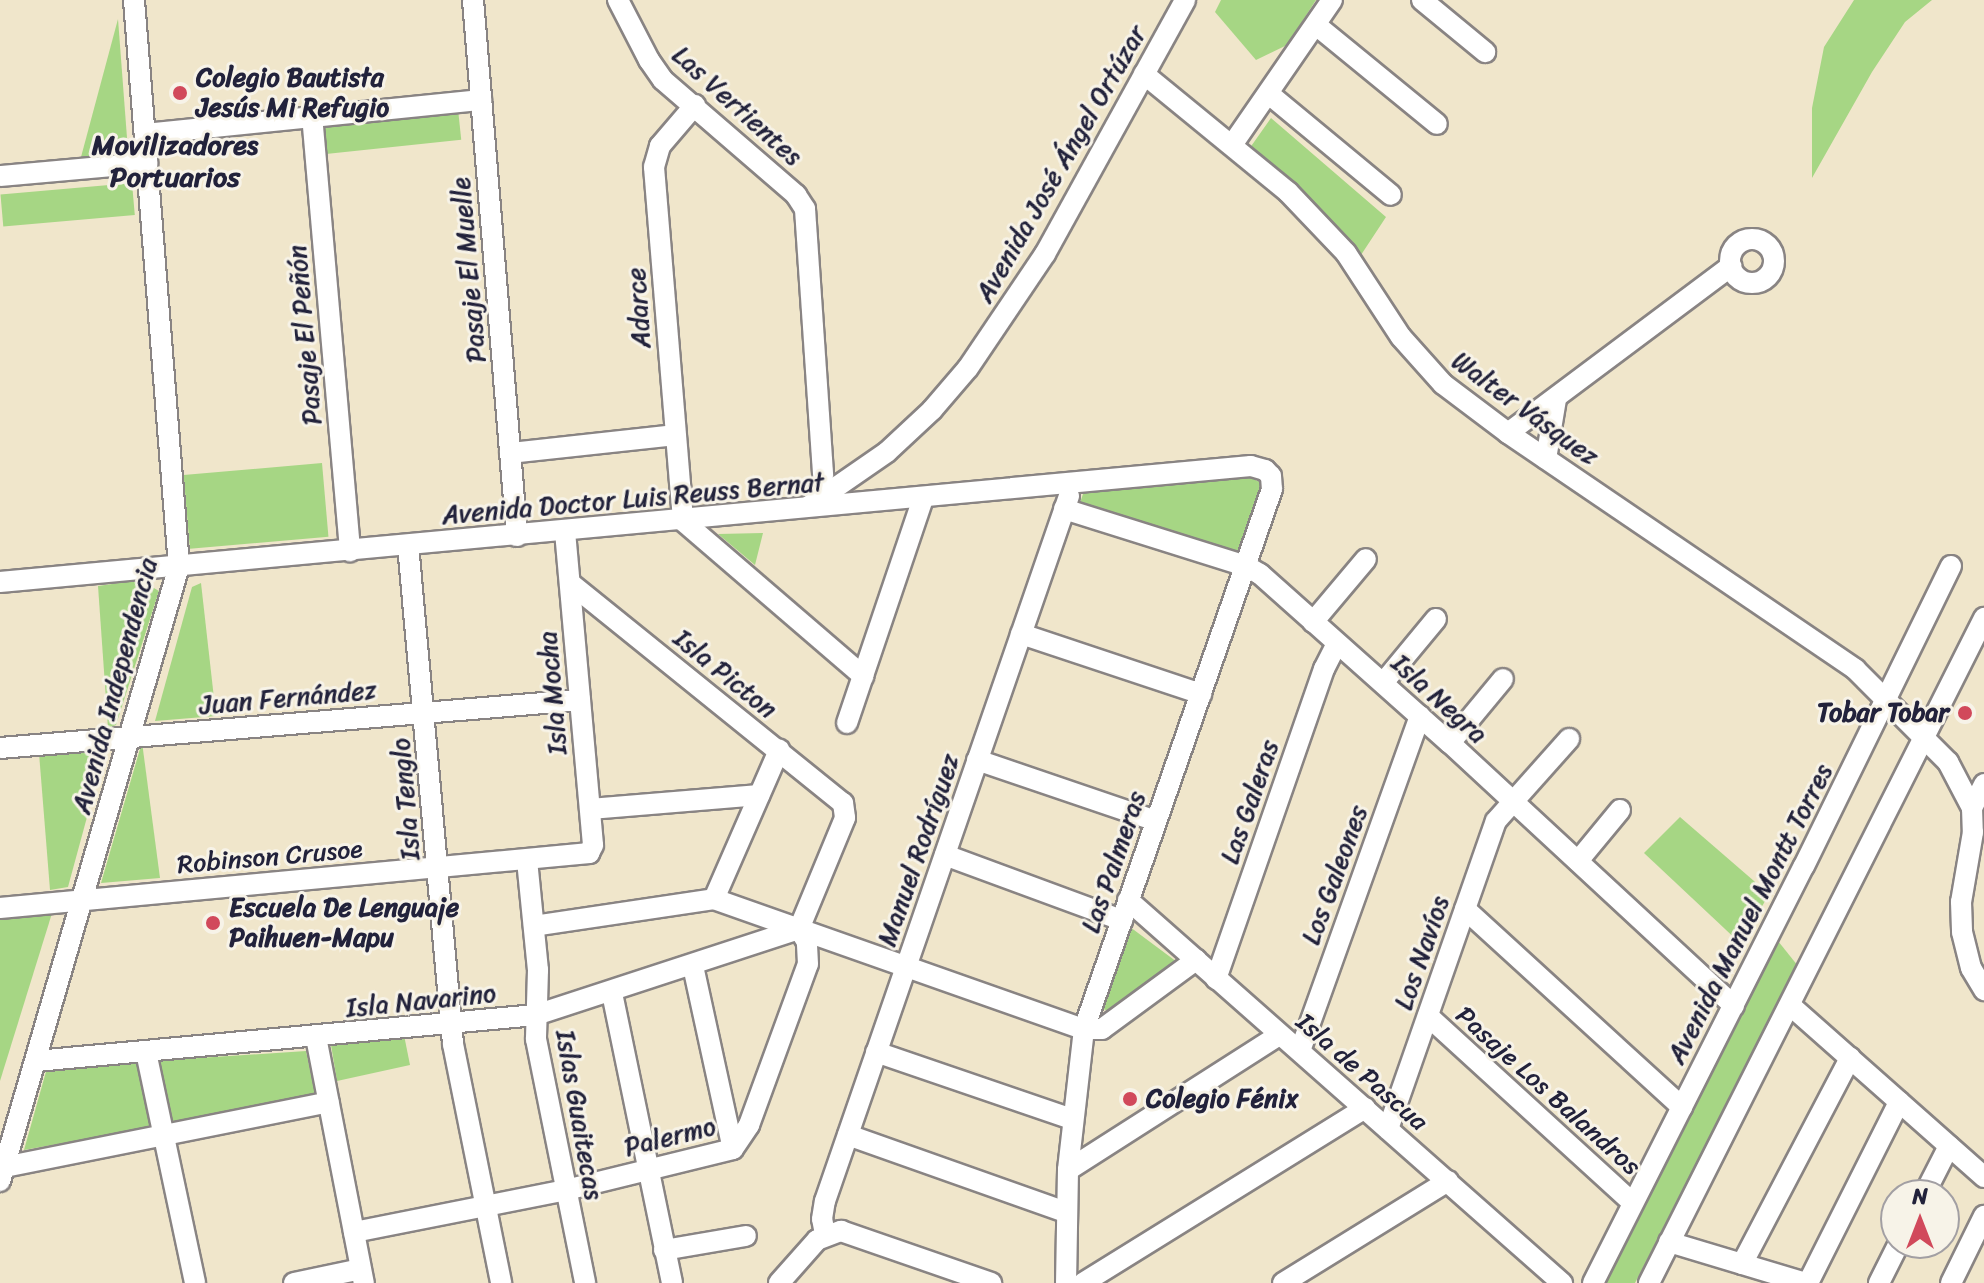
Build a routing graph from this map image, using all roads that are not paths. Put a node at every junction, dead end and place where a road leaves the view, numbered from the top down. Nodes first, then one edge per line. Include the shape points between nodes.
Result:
1 (134, 0) edge
2 (473, 0) edge
3 (618, 0) edge
4 (1185, 0) edge
5 (1332, 0) edge
6 (1422, 0) edge
7 (1316, 25) junction
8 (1485, 52) dead end
9 (1144, 74) junction
10 (1269, 94) junction
11 (481, 100) junction
12 (695, 105) junction
13 (312, 115) junction
14 (1437, 124) dead end
15 (145, 134) junction
16 (1232, 145) junction
17 (147, 163) junction
18 (0, 176) edge
19 (1391, 195) dead end
20 (1731, 266) dead end
21 (1556, 399) junction
22 (1508, 433) junction
23 (675, 435) junction
24 (510, 453) junction
25 (1546, 459) junction
26 (1269, 472) joint
27 (823, 476) dead end
28 (1073, 484) junction
29 (923, 499) junction
30 (1064, 509) junction
31 (802, 510) junction
32 (683, 521) junction
33 (565, 531) junction
34 (517, 536) junction
35 (408, 545) junction
36 (350, 551) junction
37 (1366, 559) dead end
38 (179, 566) junction
39 (1246, 566) junction
40 (1951, 566) dead end
41 (0, 582) edge
42 (570, 583) junction
43 (1984, 618) edge
44 (1436, 619) dead end
45 (1313, 622) junction
46 (1021, 634) junction
47 (1337, 644) junction
48 (863, 676) junction
49 (1503, 679) dead end
50 (1383, 683) junction
51 (1201, 694) junction
52 (1887, 698) junction
53 (580, 700) junction
54 (424, 713) junction
55 (1420, 716) junction
56 (847, 723) dead end
57 (1924, 736) junction
58 (128, 737) junction
59 (1569, 739) dead end
60 (1450, 743) junction
61 (0, 748) edge
62 (779, 750) junction
63 (977, 760) junction
64 (1984, 784) edge
65 (759, 795) junction
66 (1515, 803) junction
67 (1972, 808) junction
68 (590, 809) junction
69 (1620, 810) dead end
70 (1156, 821) junction
71 (1978, 831) edge
72 (592, 851) joint
73 (945, 855) junction
74 (527, 860) junction
75 (1578, 861) junction
76 (438, 868) junction
77 (714, 899) junction
78 (83, 900) junction
79 (0, 908) edge
80 (1465, 909) junction
81 (1125, 910) junction
82 (534, 926) junction
83 (799, 929) junction
84 (1196, 960) junction
85 (693, 966) junction
86 (1977, 966) edge
87 (906, 967) junction
88 (1216, 979) junction
89 (1984, 990) edge
90 (612, 993) junction
91 (1734, 1006) junction
92 (1791, 1006) junction
93 (536, 1015) junction
94 (1428, 1016) junction
95 (453, 1025) junction
96 (1084, 1029) junction
97 (1279, 1035) junction
98 (316, 1037) junction
99 (1300, 1051) junction
100 (146, 1052) junction
101 (876, 1052) junction
102 (1850, 1058) junction
103 (36, 1061) junction
104 (329, 1102) junction
105 (1899, 1102) junction
106 (1682, 1107) junction
107 (1365, 1108) junction
108 (1072, 1119) junction
109 (1388, 1129) junction
110 (848, 1135) junction
111 (163, 1138) junction
112 (1949, 1146) junction
113 (733, 1149) junction
114 (649, 1169) junction
115 (1068, 1170) junction
116 (2, 1174) edge
117 (1984, 1177) edge
118 (1932, 1179) edge
119 (1448, 1181) junction
120 (566, 1190) junction
121 (1633, 1203) junction
122 (485, 1206) junction
123 (1065, 1212) junction
124 (1984, 1216) edge
125 (354, 1232) junction
126 (825, 1234) junction
127 (746, 1236) dead end
128 (1669, 1242) junction
129 (664, 1250) junction
130 (1891, 1259) edge
131 (1742, 1264) junction
132 (362, 1276) edge
133 (195, 1283) edge
134 (294, 1283) edge
135 (501, 1283) edge
136 (585, 1283) edge
137 (672, 1283) edge
138 (779, 1283) edge
139 (991, 1283) edge
140 (1066, 1283) edge
141 (1083, 1283) edge
142 (1283, 1283) edge
143 (1562, 1283) edge
144 (1593, 1283) edge
145 (1649, 1283) edge
146 (1807, 1283) edge
147 (1879, 1283) edge
148 (1951, 1283) edge

1 - 15 street, Avenida Independencia
2 - 11 street, Pasaje El Muelle
3 - 12 street, Las Vertientes via 655,70
4 - 9 street, Avenida José Ángel Ortúzar
5 - 7 street
6 - 8 street
7 - 10 street
7 - 14 street
9 - 16 street, Walter Vásquez
9 - 31 street, Avenida José Ángel Ortúzar via 1045,254 968,368 887,452
10 - 16 street
10 - 19 street
11 - 13 street
11 - 24 street, Pasaje El Muelle
12 - 23 street, Adarce via 664,140 655,159
12 - 27 street, Las Vertientes via 803,204
13 - 15 street
13 - 36 street, Pasaje El Peñón
15 - 17 street, Avenida Independencia
16 - 22 street, Walter Vásquez via 1288,192 1346,253 1431,373
17 - 18 street
17 - 38 street, Avenida Independencia
20 - 21 street
21 - 22 street
21 - 25 street
22 - 25 street, Walter Vásquez
23 - 24 street
23 - 32 street, Adarce
24 - 34 street, Pasaje El Muelle
25 - 52 street, Walter Vásquez via 1855,669
26 - 28 street, Avenida Doctor Luis Reuss Bernat via 1251,466
26 - 39 street, Las Palmeras via 1272,489
28 - 29 street, Avenida Doctor Luis Reuss Bernat
28 - 30 street, Manuel Rodríguez
29 - 31 street, Avenida Doctor Luis Reuss Bernat
29 - 48 street
30 - 39 street, Isla Negra
30 - 46 street, Manuel Rodríguez
31 - 32 street, Avenida Doctor Luis Reuss Bernat
32 - 33 street, Avenida Doctor Luis Reuss Bernat
32 - 48 street
33 - 34 street, Avenida Doctor Luis Reuss Bernat
33 - 42 street, Isla Mocha
34 - 35 street, Avenida Doctor Luis Reuss Bernat
35 - 36 street, Avenida Doctor Luis Reuss Bernat
35 - 54 street, Isla Tenglo
36 - 38 street, Avenida Doctor Luis Reuss Bernat
37 - 45 street
38 - 41 street, Avenida Doctor Luis Reuss Bernat
38 - 58 street, Avenida Independencia
39 - 45 street, Isla Negra
39 - 51 street, Las Palmeras
40 - 52 street, Avenida Manuel Montt Torres
42 - 53 street, Isla Mocha
42 - 62 street, Isla Picton
43 - 57 street
44 - 50 street
45 - 47 street, Isla Negra
46 - 51 street
46 - 63 street, Manuel Rodríguez
47 - 50 street, Isla Negra
47 - 88 street, Las Galeras
48 - 56 street
49 - 60 street
50 - 55 street, Isla Negra
51 - 70 street, Las Palmeras
52 - 57 street, Walter Vásquez
52 - 91 street, Avenida Manuel Montt Torres
53 - 54 street, Juan Fernández
53 - 68 street, Isla Mocha
54 - 58 street, Juan Fernández
54 - 76 street, Isla Tenglo
55 - 60 street, Isla Negra
55 - 99 street, Los Galeones
57 - 67 street, Walter Vásquez via 1948,762
57 - 92 street
58 - 61 street, Juan Fernández
58 - 78 street, Avenida Independencia
59 - 66 street, Los Navíos
60 - 66 street, Isla Negra
62 - 65 street
62 - 83 street, Isla Picton via 845,807
63 - 70 street
63 - 73 street, Manuel Rodríguez
64 - 67 street
65 - 68 street
65 - 77 street
66 - 75 street, Isla Negra
66 - 80 street, Los Navíos via 1496,821
67 - 71 street
68 - 72 street, Isla Mocha
69 - 75 street
70 - 81 street, Las Palmeras
71 - 86 street via 1961,917
72 - 74 street, Robinson Crusoe
73 - 81 street, Isla de Pascua
73 - 87 street, Manuel Rodríguez
74 - 76 street, Robinson Crusoe
74 - 82 street, Islas Guaitecas
75 - 91 street, Isla Negra
76 - 78 street, Robinson Crusoe
76 - 95 street, Isla Tenglo
77 - 82 street
77 - 83 street
78 - 79 street, Robinson Crusoe
78 - 103 street, Avenida Independencia
80 - 94 street, Los Navíos
80 - 106 street
81 - 84 street, Isla de Pascua
81 - 96 street, Las Palmeras
82 - 93 street, Islas Guaitecas
83 - 85 street, Isla Navarino
83 - 87 street
83 - 113 street, Palermo via 807,942 808,964 749,1125
84 - 88 street, Isla de Pascua
84 - 96 street via 1102,1029
85 - 90 street, Isla Navarino
85 - 113 street
86 - 89 street
87 - 96 street
87 - 101 street, Manuel Rodríguez
88 - 97 street, Isla de Pascua
90 - 93 street, Isla Navarino
90 - 114 street
91 - 106 street, Avenida Manuel Montt Torres
92 - 102 street
92 - 128 street
93 - 95 street, Isla Navarino
93 - 120 street, Islas Guaitecas via 536,1039
94 - 109 street, Los Navíos
94 - 121 street, Pasaje Los Balandros
95 - 98 street, Isla Navarino
95 - 122 street, Isla Tenglo
96 - 108 street, Las Palmeras
97 - 99 street, Isla de Pascua
97 - 115 street
98 - 100 street, Isla Navarino
98 - 104 street
99 - 107 street, Isla de Pascua
100 - 103 street, Isla Navarino
100 - 111 street
101 - 108 street
101 - 110 street, Manuel Rodríguez
102 - 105 street
102 - 131 street
103 - 116 street, Avenida Independencia
104 - 111 street
104 - 125 street
105 - 112 street
105 - 146 street
106 - 121 street, Avenida Manuel Montt Torres
107 - 109 street, Isla de Pascua
107 - 141 street
108 - 115 street, Las Palmeras
109 - 119 street, Isla de Pascua
110 - 123 street
110 - 126 street, Manuel Rodríguez via 823,1211
111 - 116 street
111 - 133 street
112 - 117 street
112 - 118 street
113 - 114 street, Palermo
114 - 120 street, Palermo
114 - 129 street
115 - 123 street, Las Palmeras
119 - 142 street
119 - 143 street, Isla de Pascua
120 - 122 street, Palermo
120 - 136 street, Islas Guaitecas
121 - 144 street, Avenida Manuel Montt Torres
122 - 125 street, Palermo
122 - 135 street, Isla Tenglo
123 - 140 street, Las Palmeras
124 - 148 street
125 - 132 street
126 - 138 street
126 - 139 street via 848,1232
127 - 129 street
128 - 131 street
128 - 145 street
129 - 137 street
130 - 147 street
131 - 146 street
132 - 134 street

